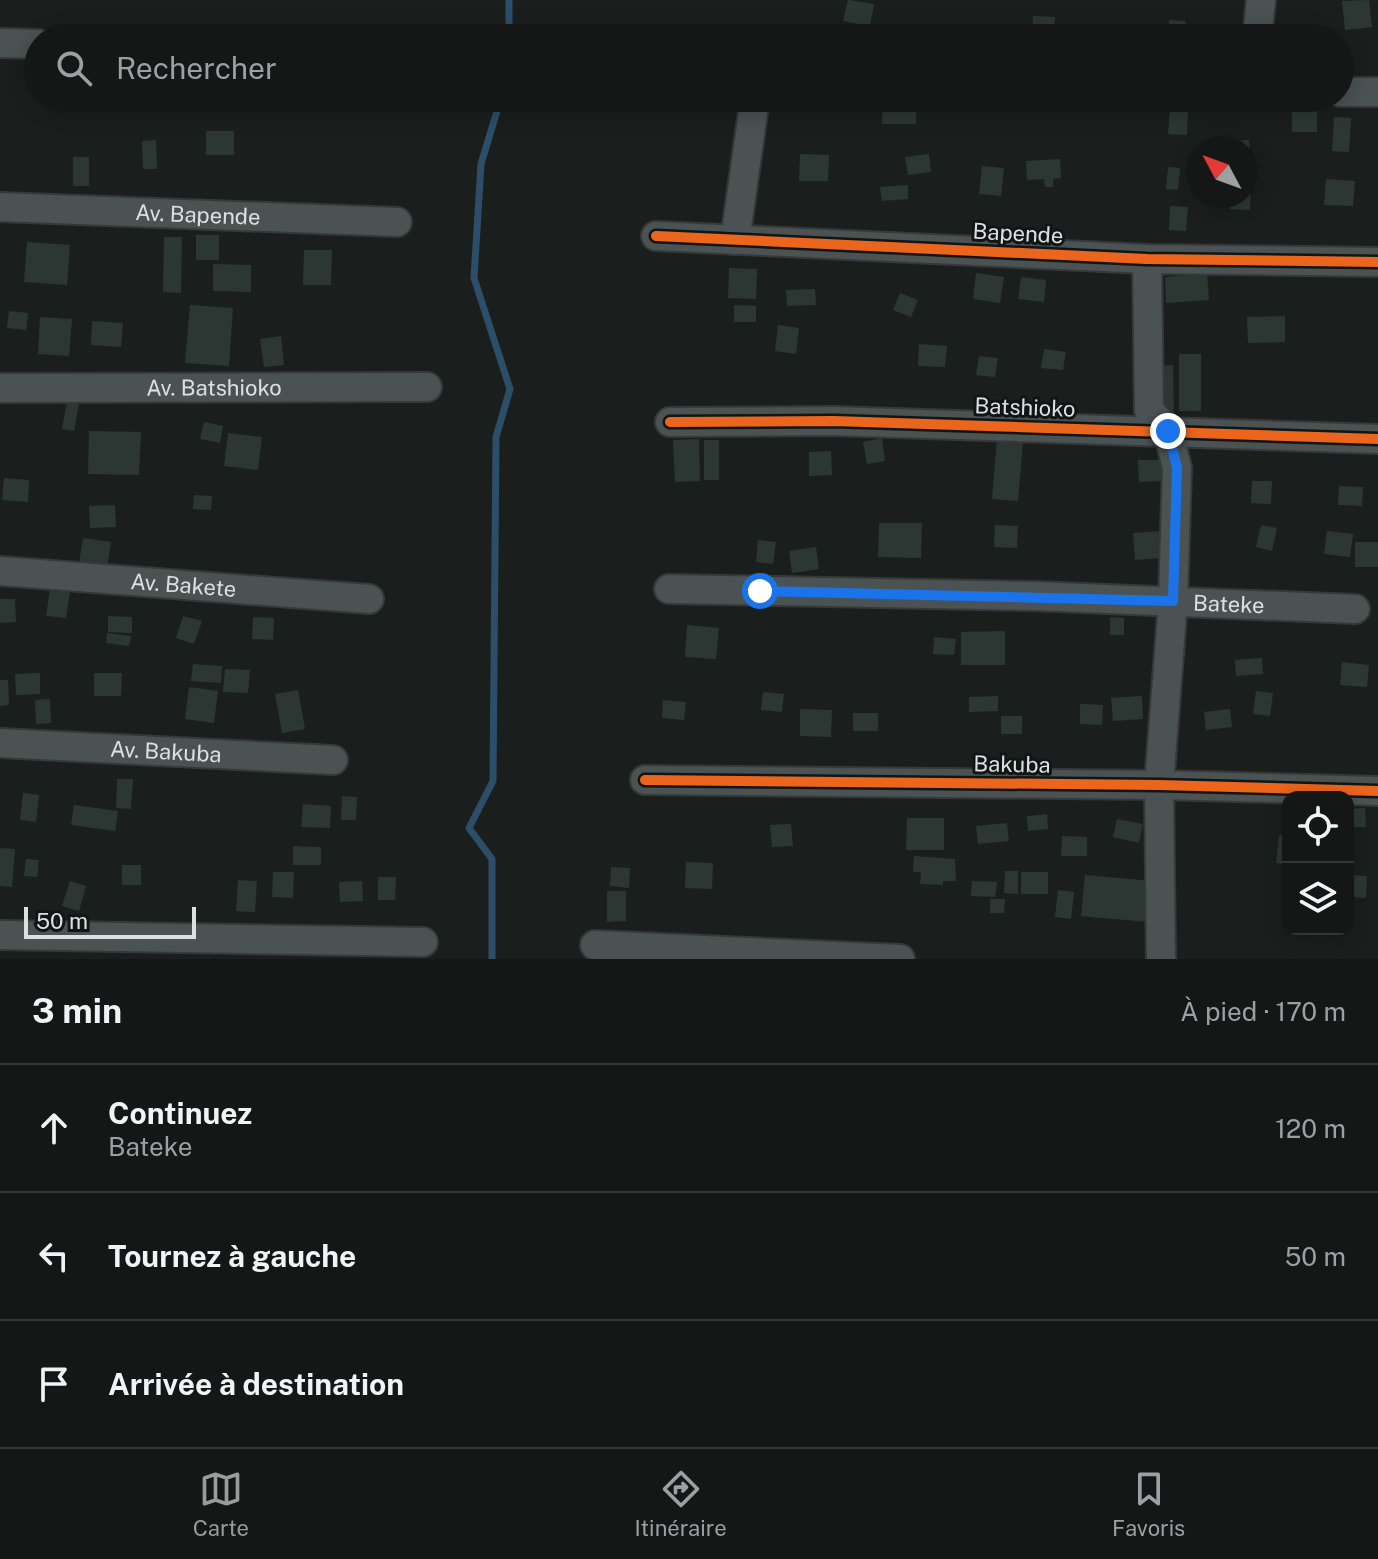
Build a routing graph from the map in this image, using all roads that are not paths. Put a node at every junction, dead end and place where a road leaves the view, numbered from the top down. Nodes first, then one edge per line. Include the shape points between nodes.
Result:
1 (1261, 0) edge
2 (1258, 24) edge
3 (0, 43) edge
4 (24, 44) edge
5 (1354, 92) edge
6 (1378, 92) edge
7 (753, 112) edge
8 (0, 207) edge
9 (397, 222) dead end
10 (656, 236) dead end
11 (735, 240) junction
12 (1147, 259) junction
13 (1378, 262) edge
14 (427, 387) dead end
15 (0, 388) edge
16 (670, 422) dead end
17 (1168, 431) junction
18 (1378, 439) edge
19 (0, 571) edge
20 (669, 589) dead end
21 (369, 599) dead end
22 (1173, 601) junction
23 (1355, 609) dead end
24 (0, 743) edge
25 (333, 760) dead end
26 (645, 780) dead end
27 (1159, 785) junction
28 (1378, 791) edge
29 (0, 935) edge
30 (423, 942) dead end
31 (595, 945) dead end
32 (900, 959) edge
33 (1161, 959) edge

1 - 2 street
3 - 4 street
5 - 6 street
7 - 11 street
8 - 9 street, Av. Bapende
10 - 11 street, Bapende
11 - 12 street, Bapende
12 - 13 street, Bapende
12 - 17 street via 1149,410
14 - 15 street, Av. Batshioko
16 - 17 street, Batshioko
17 - 18 street, Batshioko
17 - 22 street via 1177,468
19 - 21 street, Av. Bakete
20 - 22 street, Bateke
22 - 23 street, Bateke
22 - 27 street
24 - 25 street, Av. Bakuba
26 - 27 street, Bakuba
27 - 28 street, Bakuba
27 - 33 street
29 - 30 street
31 - 32 street

